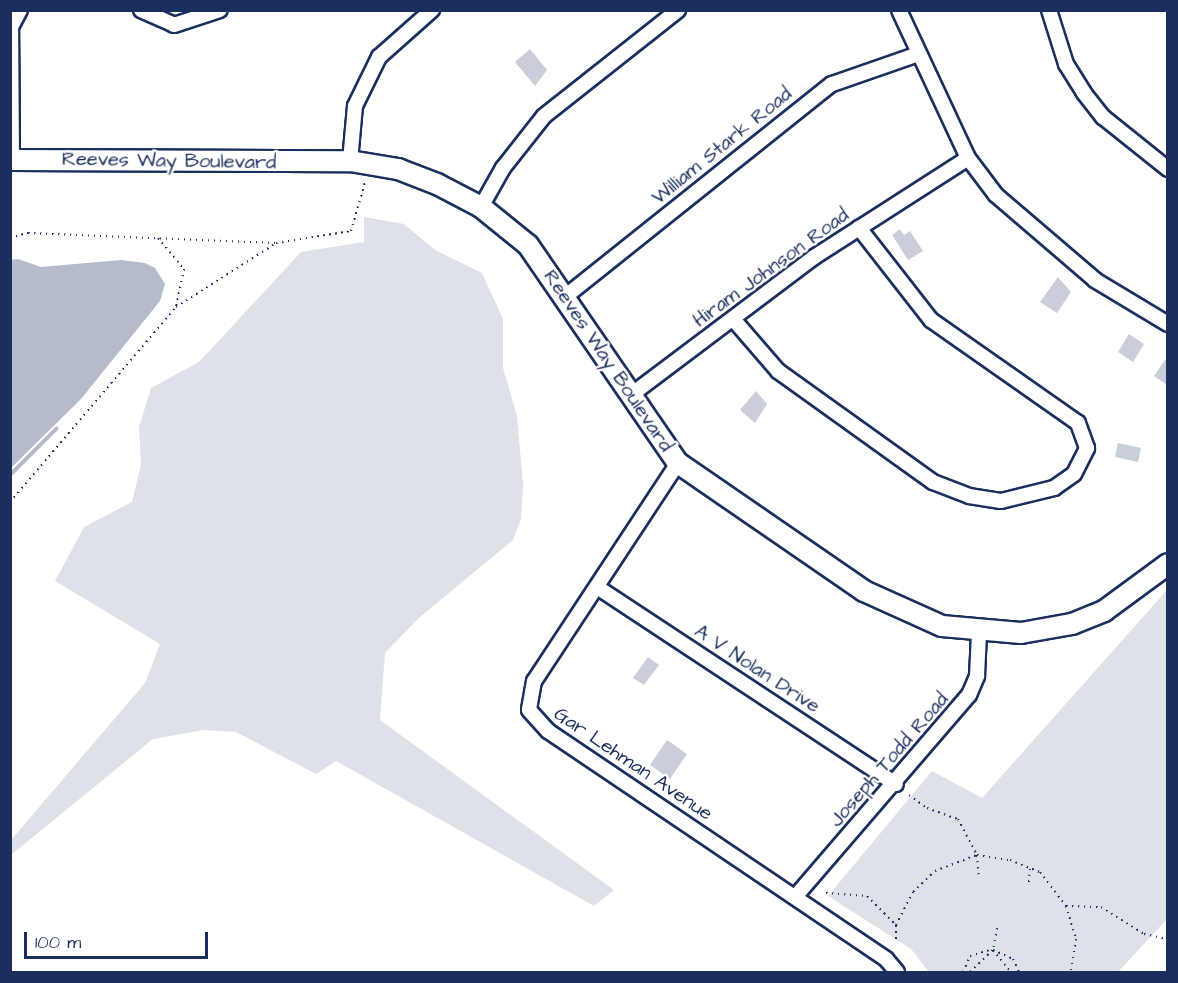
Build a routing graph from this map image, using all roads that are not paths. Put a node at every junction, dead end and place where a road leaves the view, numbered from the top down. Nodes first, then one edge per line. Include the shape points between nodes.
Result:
1 (20, 10) edge
2 (141, 10) edge
3 (220, 10) edge
4 (432, 10) edge
5 (678, 10) edge
6 (899, 10) edge
7 (1049, 10) edge
8 (918, 54) junction
9 (968, 158) junction
10 (11, 160) edge
11 (360, 163) junction
12 (1167, 169) edge
13 (481, 207) junction
14 (859, 228) junction
15 (566, 296) junction
16 (734, 320) junction
17 (1167, 324) edge
18 (631, 395) junction
19 (678, 463) junction
20 (1167, 564) edge
21 (597, 587) junction
22 (979, 633) junction
23 (896, 784) junction
24 (795, 897) junction
25 (897, 972) edge

1 - 10 street via 11,27
2 - 3 street via 174,25
4 - 11 street via 378,57 355,106
5 - 13 street via 544,116 503,168
6 - 8 street
7 - 12 street via 1066,64 1084,93 1104,117
8 - 9 street
8 - 15 street, William Stark Road via 832,84
9 - 14 street, Hiram Johnson Road
9 - 17 street via 996,195 1031,229 1095,280
10 - 11 street, Reeves Way Boulevard
11 - 13 street, Reeves Way Boulevard via 398,169
13 - 15 street, Reeves Way Boulevard via 528,245
14 - 16 street, Hiram Johnson Road
14 - 16 street via 931,320 1078,423 1087,448 1074,474 1054,488 1001,501 969,496 933,482 778,372
15 - 18 street, Reeves Way Boulevard
16 - 18 street, Hiram Johnson Road
18 - 19 street, Reeves Way Boulevard
19 - 21 street, Gar Lehman Avenue
19 - 22 street, Reeves Way Boulevard via 864,591 942,626
20 - 22 street, Reeves Way Boulevard via 1104,611 1072,624 1021,633
21 - 23 street, A V Nolan Drive
21 - 24 street, Gar Lehman Avenue via 534,681 528,699 531,714 548,731
22 - 23 street, Joseph Todd Road via 977,676 969,696
23 - 24 street, Joseph Todd Road
24 - 25 street, Gar Lehman Avenue via 886,959

